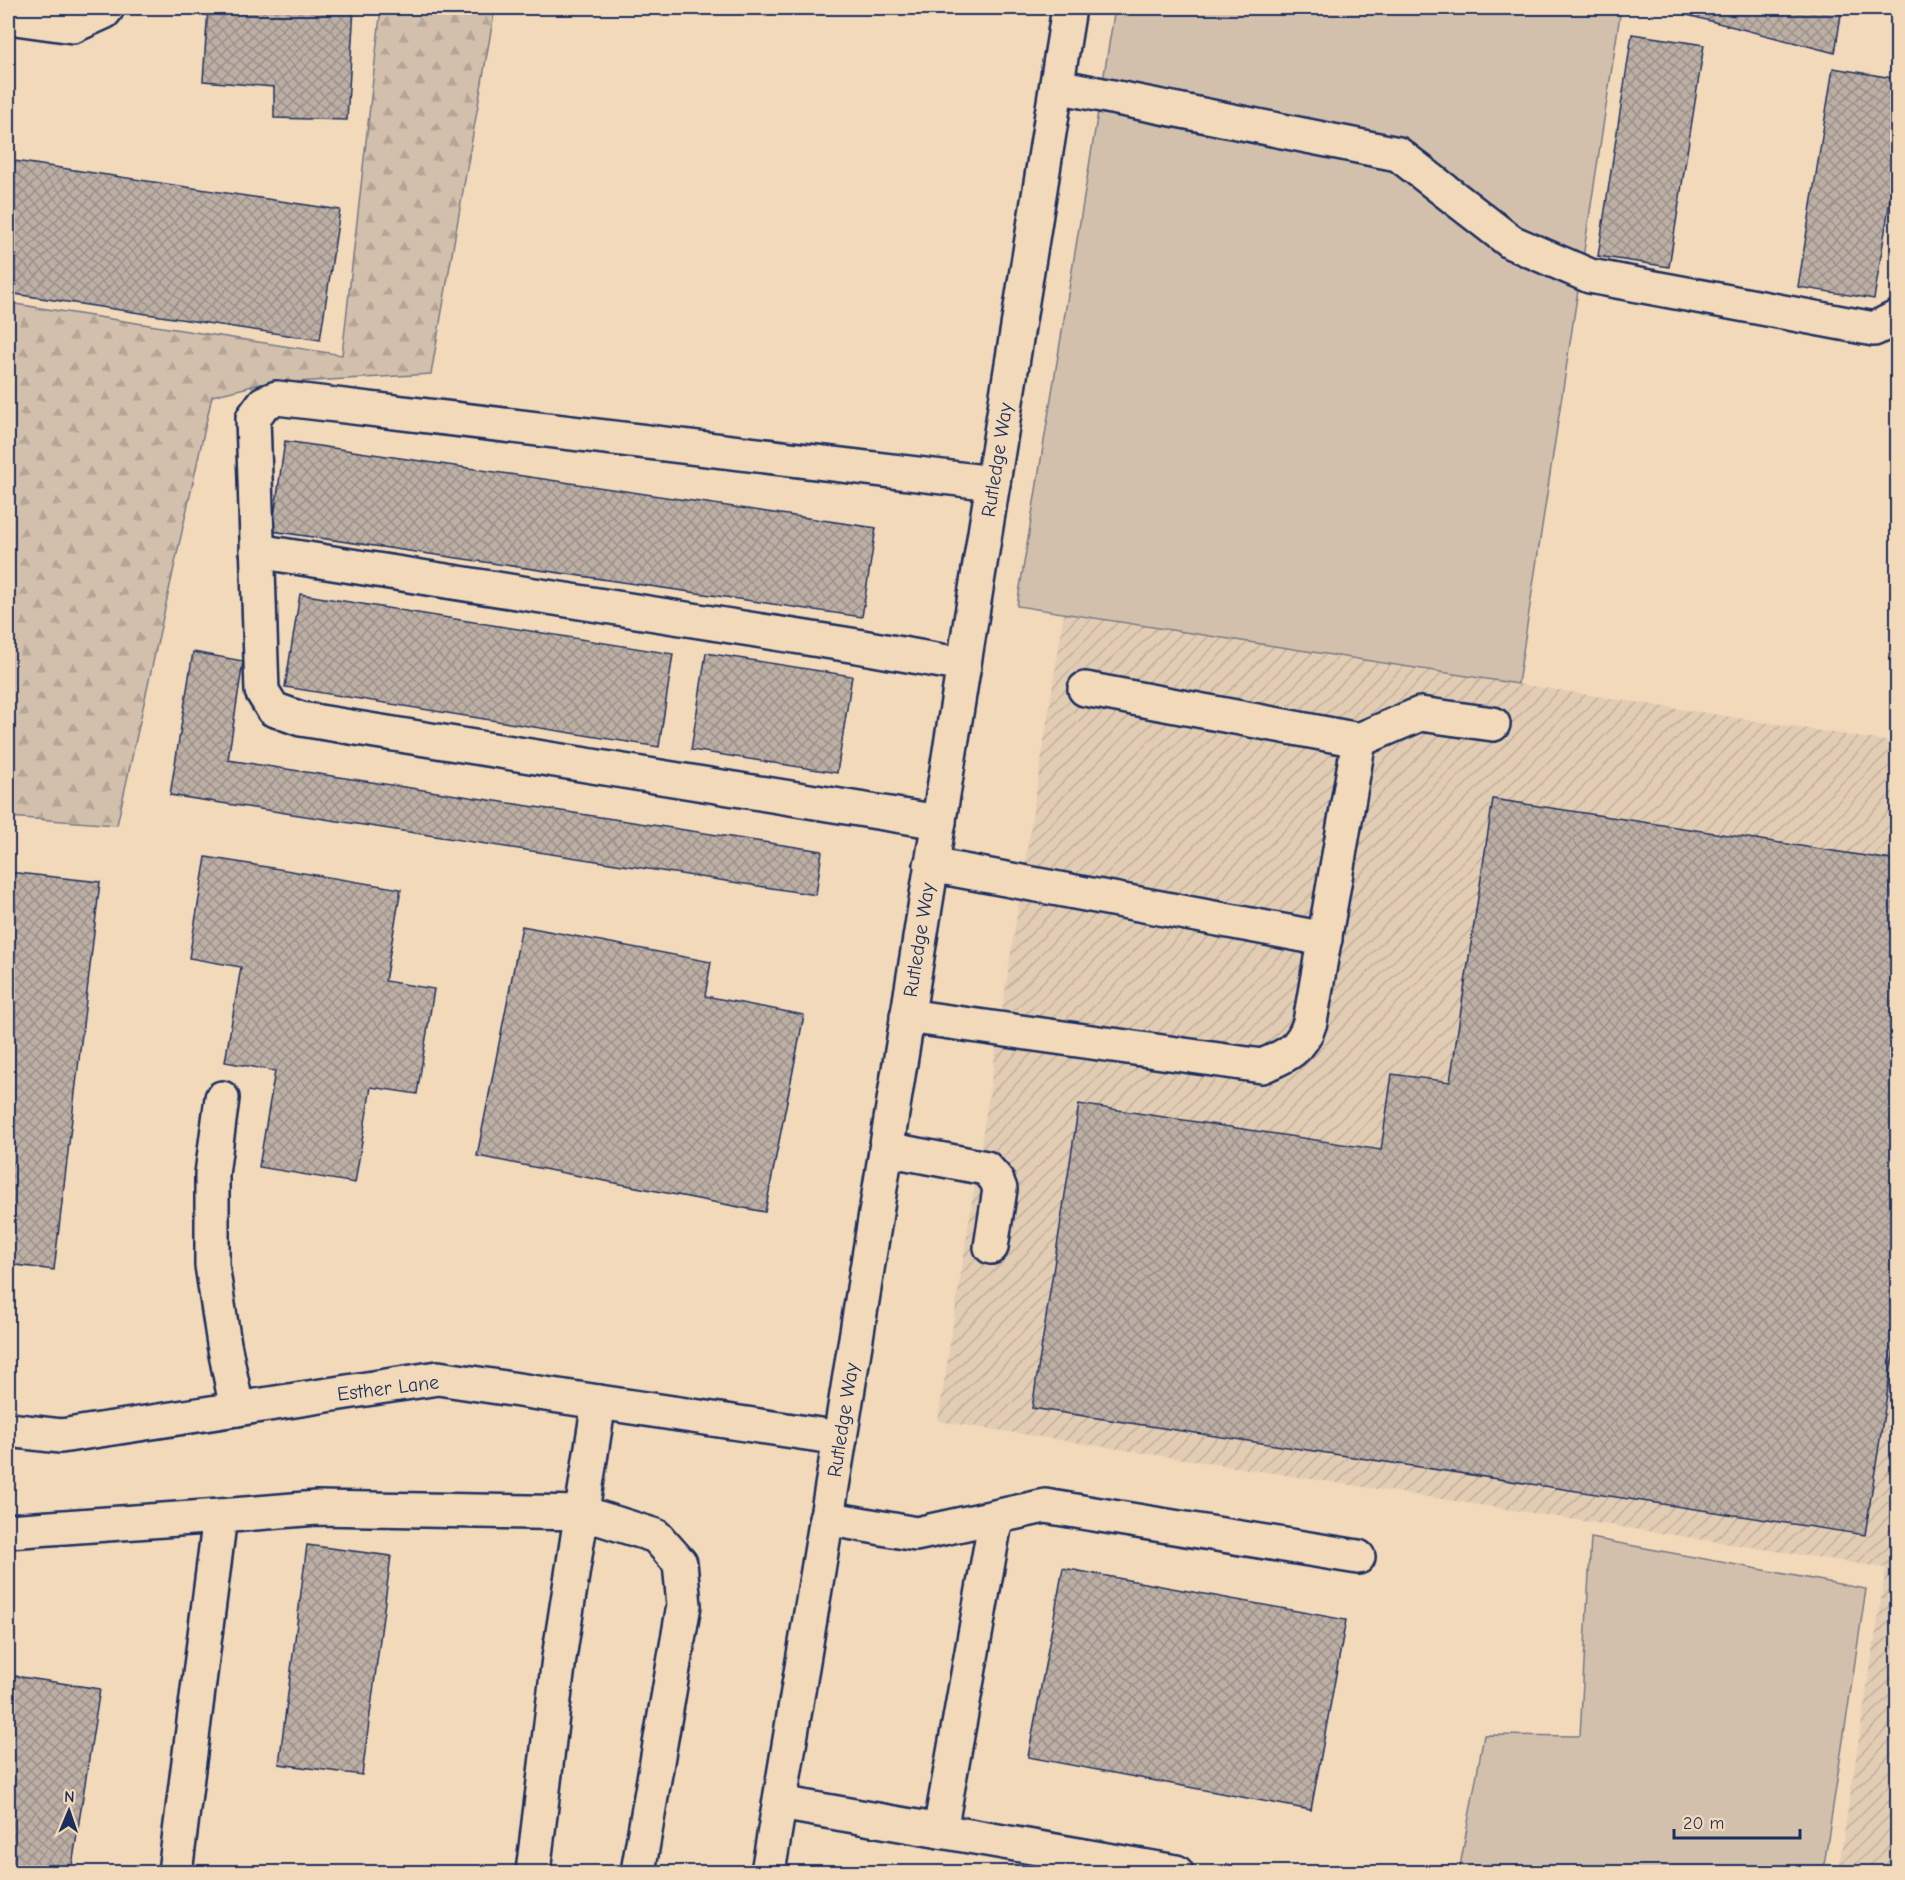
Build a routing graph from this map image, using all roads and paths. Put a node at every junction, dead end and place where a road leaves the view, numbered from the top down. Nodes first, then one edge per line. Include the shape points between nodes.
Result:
1 (107, 8) edge
2 (1069, 8) edge
3 (8, 17) edge
4 (1057, 86) junction
5 (1898, 317) edge
6 (993, 483) junction
7 (257, 551) junction
8 (964, 665) junction
9 (1085, 688) dead end
10 (1493, 724) dead end
11 (1359, 740) junction
12 (939, 822) junction
13 (932, 865) junction
14 (1325, 939) junction
15 (907, 1016) junction
16 (222, 1098) dead end
17 (886, 1149) junction
18 (991, 1247) dead end
19 (599, 1402) junction
20 (237, 1409) junction
21 (8, 1430) edge
22 (840, 1438) junction
23 (583, 1513) junction
24 (220, 1516) junction
25 (996, 1517) junction
26 (826, 1518) junction
27 (8, 1531) edge
28 (1358, 1557) dead end
29 (780, 1803) junction
30 (940, 1831) junction
31 (175, 1872) edge
32 (533, 1872) edge
33 (638, 1872) edge
34 (768, 1872) edge
35 (1176, 1872) edge

1 - 3 street via 73,26
2 - 4 street, Rutledge Way
4 - 5 street via 1398,154 1511,242 1590,276 1874,329
4 - 6 street, Rutledge Way
6 - 7 street via 277,398 264,403 254,418
6 - 8 street, Rutledge Way
7 - 8 street
7 - 12 street via 262,691 273,709 301,719
8 - 12 street, Rutledge Way
9 - 11 street
10 - 11 street via 1420,714
11 - 14 street
12 - 13 street, Rutledge Way
13 - 14 street
13 - 15 street, Rutledge Way
14 - 15 street via 1305,1038 1284,1057 1262,1066
15 - 17 street, Rutledge Way
16 - 20 street via 212,1174 212,1264
17 - 18 street via 986,1168 1000,1189
17 - 22 street, Rutledge Way
19 - 20 street, Esther Lane via 438,1378
19 - 22 street, Esther Lane
19 - 23 street
20 - 21 street, Esther Lane via 61,1436
22 - 26 street, Rutledge Way
23 - 24 street via 317,1508
23 - 32 street via 559,1658
23 - 33 street via 656,1536 680,1563 684,1605
24 - 27 street
24 - 31 street
25 - 26 street via 916,1534
25 - 28 street via 1045,1506
25 - 30 street
26 - 29 street, Rutledge Way
29 - 30 street
29 - 34 street, Rutledge Way
30 - 35 street

